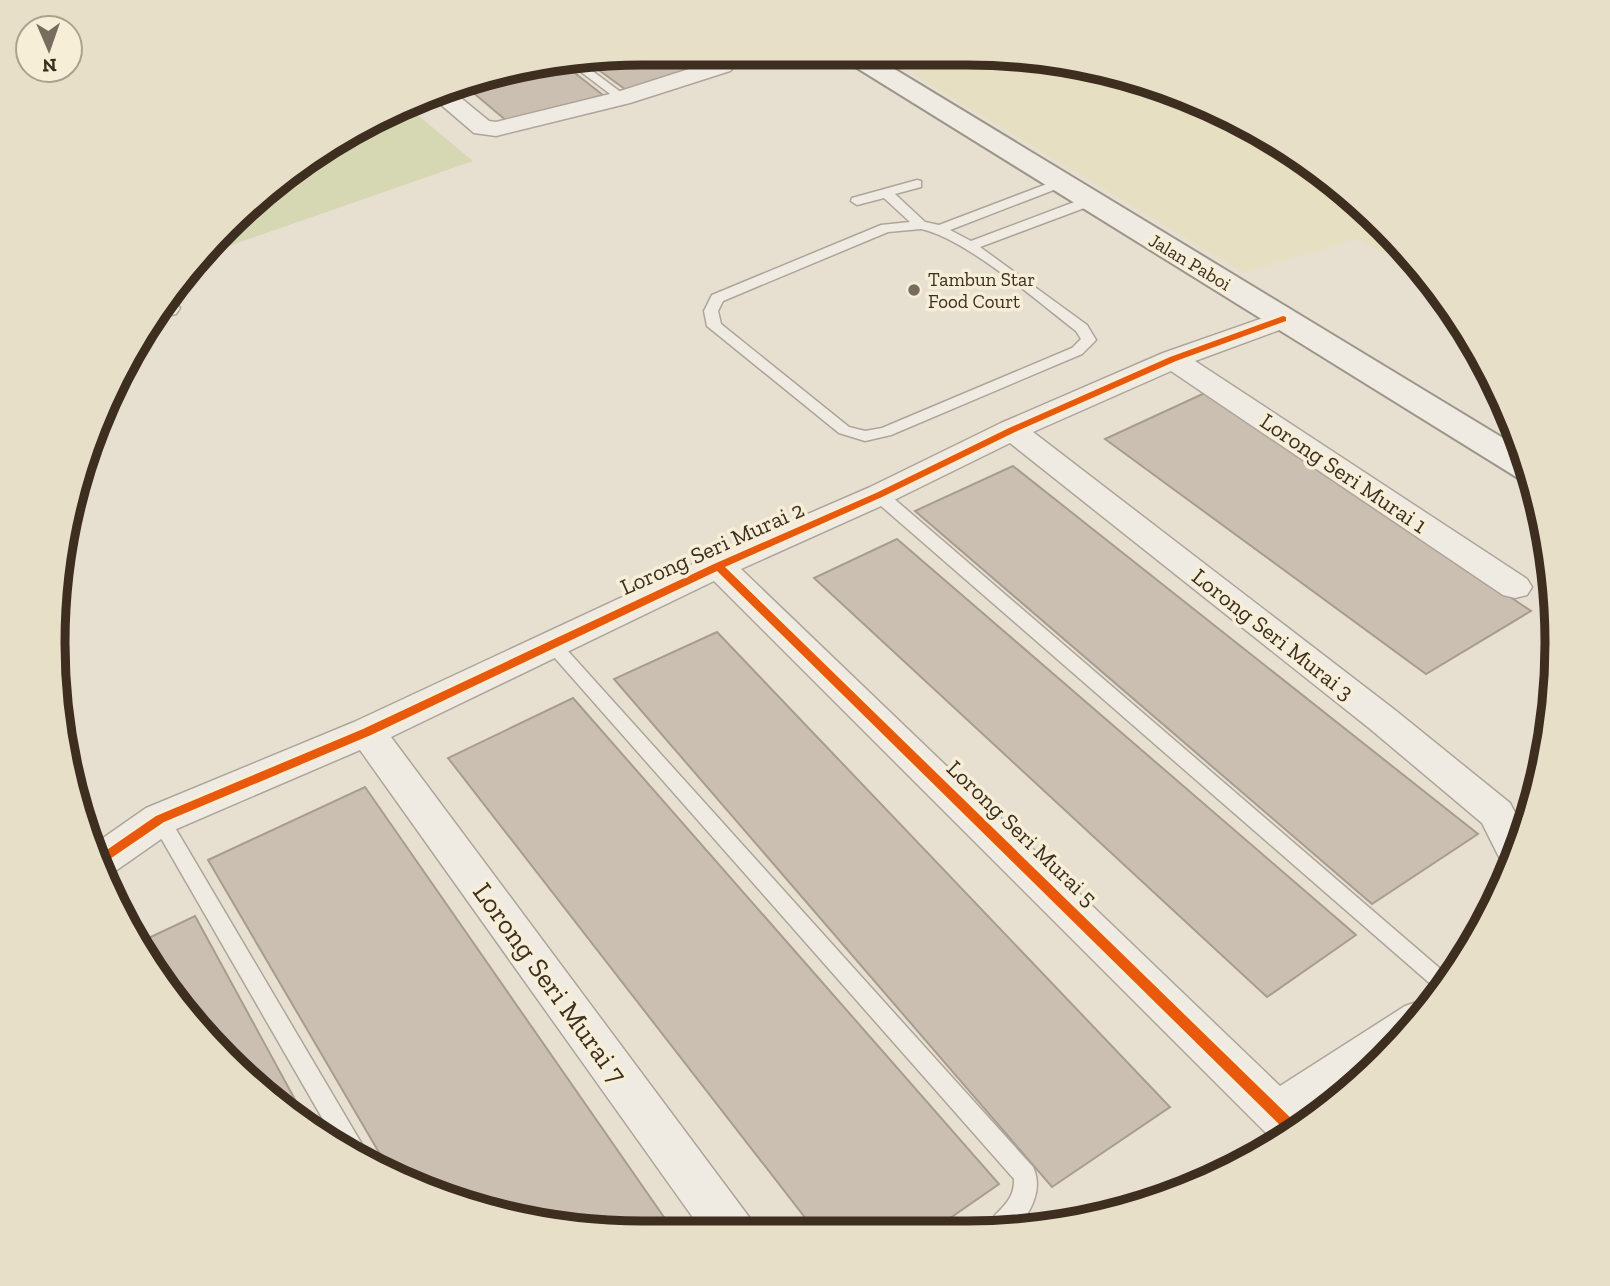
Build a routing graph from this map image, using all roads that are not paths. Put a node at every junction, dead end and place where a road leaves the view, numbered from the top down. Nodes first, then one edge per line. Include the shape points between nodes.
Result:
1 (723, 65) edge
2 (869, 65) edge
3 (582, 69) edge
4 (448, 98) edge
5 (622, 98) junction
6 (1060, 183) junction
7 (917, 184) dead end
8 (886, 193) junction
9 (857, 201) dead end
10 (1090, 201) junction
11 (921, 225) junction
12 (940, 229) junction
13 (970, 246) junction
14 (1283, 318) junction
15 (1173, 359) junction
16 (1012, 430) junction
17 (1514, 454) edge
18 (880, 495) junction
19 (718, 566) junction
20 (1515, 587) dead end
21 (552, 644) junction
22 (367, 733) junction
23 (160, 819) junction
24 (1510, 841) edge
25 (106, 857) edge
26 (1438, 979) edge
27 (1376, 1052) edge
28 (1287, 1121) edge
29 (347, 1140) edge
30 (1011, 1219) edge
31 (723, 1221) edge

1 - 5 street
2 - 6 main road, Jalan Paboi
3 - 5 lane
4 - 5 street via 482,128 496,129
6 - 10 main road, Jalan Paboi
6 - 12 lane
7 - 8 lane
8 - 9 lane
8 - 11 lane
10 - 13 lane
10 - 14 main road, Jalan Paboi
11 - 12 lane
11 - 13 lane via 886,228 717,298 711,311 714,326 844,430 865,436 886,432 1077,351 1089,340 1083,328
12 - 13 lane
14 - 15 street, Lorong Seri Murai 2
14 - 17 main road, Jalan Paboi
15 - 16 street, Lorong Seri Murai 2
15 - 20 street, Lorong Seri Murai 1
16 - 18 street, Lorong Seri Murai 2
16 - 24 street, Lorong Seri Murai 3 via 1382,719 1496,813
18 - 19 street, Lorong Seri Murai 2
18 - 26 lane
19 - 21 street, Lorong Seri Murai 2
19 - 28 street, Lorong Seri Murai 5
21 - 22 street, Lorong Seri Murai 2
21 - 30 lane via 1025,1175 1024,1200
22 - 23 street, Lorong Seri Murai 2
22 - 31 street, Lorong Seri Murai 7
23 - 25 street, Lorong Seri Murai 2
23 - 29 lane
27 - 28 street

